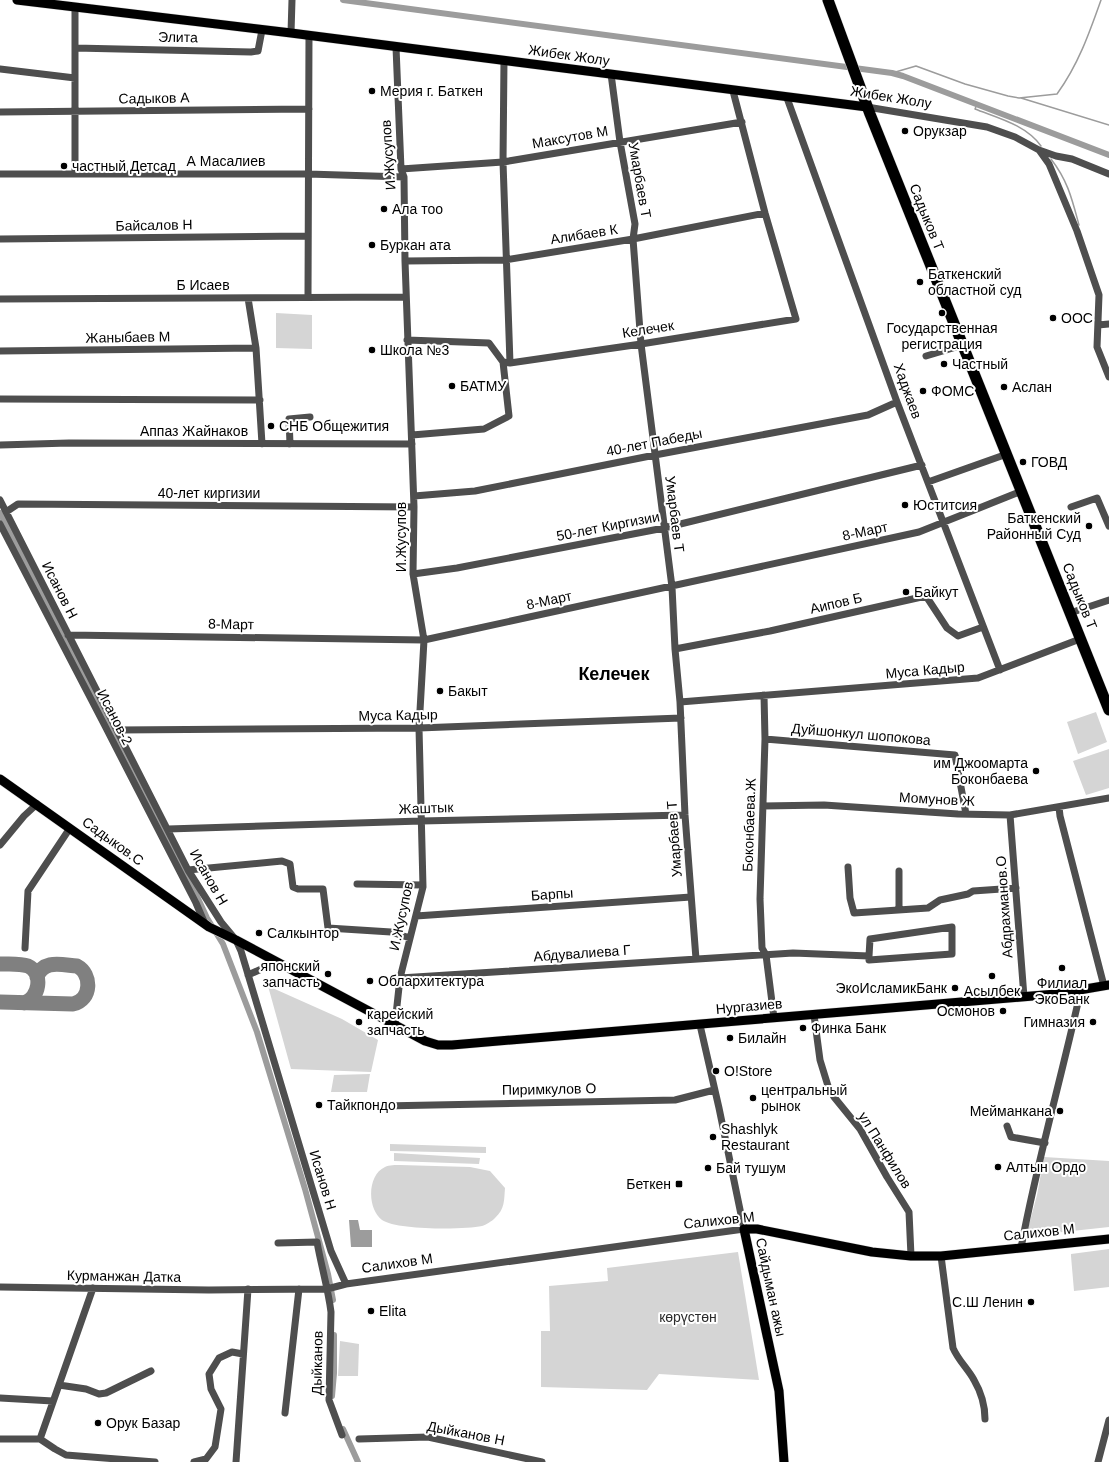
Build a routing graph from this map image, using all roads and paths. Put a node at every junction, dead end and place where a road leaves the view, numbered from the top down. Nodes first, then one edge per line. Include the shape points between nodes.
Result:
1 (17, 0) edge
2 (292, 0) edge
3 (828, 0) edge
4 (75, 7) junction
5 (262, 30) junction
6 (291, 33) junction
7 (309, 36) junction
8 (396, 47) junction
9 (75, 48) junction
10 (504, 60) junction
11 (0, 69) edge
12 (611, 74) junction
13 (75, 78) junction
14 (733, 91) junction
15 (788, 98) junction
16 (309, 109) junction
17 (868, 111) junction
18 (0, 112) edge
19 (75, 112) junction
20 (742, 122) junction
21 (620, 142) junction
22 (1039, 150) junction
23 (503, 162) junction
24 (401, 169) junction
25 (75, 173) junction
26 (0, 174) edge
27 (308, 174) junction
28 (1109, 174) edge
29 (404, 177) junction
30 (765, 213) junction
31 (308, 236) junction
32 (0, 239) edge
33 (633, 239) junction
34 (506, 260) junction
35 (405, 261) junction
36 (406, 297) junction
37 (248, 298) junction
38 (308, 298) junction
39 (0, 299) edge
40 (1109, 324) edge
41 (1098, 325) junction
42 (408, 340) junction
43 (641, 344) junction
44 (962, 345) junction
45 (256, 348) junction
46 (0, 351) edge
47 (926, 356) dead end
48 (507, 362) junction
49 (1109, 377) edge
50 (0, 399) edge
51 (260, 400) junction
52 (898, 402) junction
53 (310, 417) dead end
54 (412, 435) junction
55 (262, 444) junction
56 (290, 444) junction
57 (412, 444) junction
58 (0, 445) edge
59 (1007, 454) junction
60 (655, 455) junction
61 (922, 465) junction
62 (928, 482) junction
63 (1022, 491) junction
64 (414, 496) junction
65 (0, 500) edge
66 (414, 507) junction
67 (1071, 507) dead end
68 (6, 512) junction
69 (944, 522) junction
70 (0, 524) edge
71 (1109, 526) edge
72 (664, 528) junction
73 (413, 574) junction
74 (672, 587) junction
75 (1109, 600) edge
76 (1070, 613) junction
77 (984, 627) junction
78 (68, 635) junction
79 (1080, 639) junction
80 (424, 640) junction
81 (675, 649) junction
82 (1000, 670) junction
83 (764, 695) junction
84 (680, 702) junction
85 (1109, 710) edge
86 (680, 718) junction
87 (419, 728) junction
88 (117, 730) junction
89 (765, 739) junction
90 (0, 779) edge
91 (1109, 798) edge
92 (37, 804) junction
93 (763, 806) junction
94 (1059, 806) junction
95 (685, 814) junction
96 (966, 814) junction
97 (1010, 815) junction
98 (421, 821) junction
99 (70, 828) junction
100 (168, 829) junction
101 (0, 845) edge
102 (848, 868) dead end
103 (188, 870) junction
104 (899, 871) dead end
105 (357, 884) dead end
106 (423, 885) junction
107 (1016, 888) junction
108 (691, 897) junction
109 (899, 910) junction
110 (416, 916) junction
111 (207, 926) junction
112 (410, 938) junction
113 (233, 939) junction
114 (25, 948) dead end
115 (766, 955) junction
116 (868, 956) junction
117 (696, 959) junction
118 (277, 962) junction
119 (248, 975) junction
120 (400, 978) junction
121 (1106, 986) edge
122 (1081, 989) junction
123 (1024, 997) junction
124 (814, 1015) junction
125 (774, 1018) junction
126 (395, 1024) junction
127 (700, 1025) junction
128 (714, 1090) junction
129 (382, 1106) dead end
130 (1007, 1126) dead end
131 (1045, 1143) junction
132 (744, 1229) junction
133 (1109, 1239) edge
134 (278, 1243) dead end
135 (1021, 1248) junction
136 (911, 1256) junction
137 (941, 1256) junction
138 (346, 1284) junction
139 (0, 1288) edge
140 (93, 1288) junction
141 (328, 1288) junction
142 (248, 1289) junction
143 (299, 1289) junction
144 (243, 1354) junction
145 (151, 1371) dead end
146 (59, 1385) junction
147 (0, 1398) edge
148 (53, 1401) junction
149 (285, 1413) dead end
150 (985, 1419) dead end
151 (1109, 1420) edge
152 (342, 1435) dead end
153 (0, 1439) edge
154 (359, 1439) dead end
155 (40, 1440) junction
156 (155, 1462) edge
157 (194, 1462) edge
158 (236, 1462) edge
159 (542, 1462) edge
160 (784, 1462) edge
161 (1098, 1462) edge

1 - 4 main road, Жибек Жолу
2 - 6 street
3 - 17 highway, Садыков Т
4 - 5 main road, Жибек Жолу
4 - 9 street
5 - 6 main road, Жибек Жолу
5 - 9 street, Элита via 258,51 251,52
6 - 7 main road, Жибек Жолу
7 - 8 main road, Жибек Жолу
7 - 16 street
8 - 10 main road, Жибек Жолу
8 - 24 street, И.Жусупов
9 - 13 street
10 - 12 main road, Жибек Жолу
10 - 23 street
11 - 13 street
12 - 14 main road, Жибек Жолу
12 - 21 street, Умарбаев Т
13 - 19 street
14 - 15 main road, Жибек Жолу
14 - 20 street
15 - 17 main road, Жибек Жолу
15 - 52 street, Хаджаев
16 - 19 street, Садыков А
16 - 27 street
17 - 22 street, Жибек Жолу via 987,126 1016,137
17 - 44 highway, Садыков Т
18 - 19 street, Садыков А
19 - 25 street
20 - 21 street, Максутов М
20 - 30 street
21 - 23 street, Максутов М
21 - 33 street, Умарбаев Т via 635,224
22 - 28 street, Жибек Жолу via 1072,159
22 - 41 street via 1049,164 1077,231 1099,295
23 - 24 street, Максутов М
23 - 34 street
24 - 29 street, И.Жусупов
25 - 26 street, А Масалиев
25 - 27 street, А Масалиев
27 - 29 street, А Масалиев
27 - 31 street
29 - 35 street, И.Жусупов
30 - 33 street, Алибаев К
30 - 43 street, Келечек via 796,319
31 - 32 street, Байсалов Н
31 - 38 street
33 - 34 street, Алибаев К
33 - 43 street, Умарбаев Т
34 - 35 street, Алибаев К
34 - 48 street
35 - 36 street, И.Жусупов
36 - 38 street, Б Исаев
36 - 42 street, И.Жусупов
37 - 38 street, Б Исаев
37 - 39 street, Б Исаев
37 - 45 street
40 - 41 street
41 - 49 street via 1097,347
42 - 48 street via 489,343
42 - 54 street, И.Жусупов
43 - 48 street, Келечек
43 - 60 street, Умарбаев Т
44 - 47 street
44 - 59 highway, Садыков Т
45 - 46 street, Жаныбаев М
45 - 51 street
48 - 54 street via 509,416 484,429
50 - 51 street
51 - 55 street
52 - 60 street, 40-лет Пабеды via 868,415
52 - 61 street, Хаджаев
53 - 56 street via 290,419
54 - 57 street, И.Жусупов
55 - 56 street, Аппаз Жайнаков
55 - 58 street, Аппаз Жайнаков
56 - 57 street, Аппаз Жайнаков
57 - 64 street, И.Жусупов
59 - 62 street
59 - 63 highway, Садыков Т
60 - 64 street, 40-лет Пабеды via 475,491
60 - 72 street, Умарбаев Т
61 - 62 street, Хаджаев
61 - 72 street, 50-лет Киргизии
62 - 69 street, Хаджаев
63 - 69 street, 8-Март
63 - 76 highway, Садыков Т
64 - 66 street, И.Жусупов
65 - 68 street, Исанов Н
66 - 68 street, 40-лет киргизии via 18,504
66 - 73 street, И.Жусупов
67 - 71 street via 1097,498
68 - 78 street, Исанов Н
69 - 74 street, 8-Март via 919,532
69 - 77 street, Хаджаев
70 - 111 street, Исанов-2
72 - 73 street, 50-лет Киргизии via 457,568
72 - 74 street, Умарбаев Т
73 - 80 street, И.Жусупов
74 - 80 street, 8-Март
74 - 81 street, Умарбаев Т
75 - 76 street
76 - 79 highway, Садыков Т
77 - 81 street, Аипов Б via 958,636 947,628 926,596 770,631
77 - 82 street, Хаджаев
78 - 80 street, 8-Март
78 - 88 street, Исанов Н
79 - 82 street, Муса Кадыр
79 - 85 highway, Садыков Т
80 - 87 street, И.Жусупов
81 - 84 street, Умарбаев Т
82 - 83 street, Муса Кадыр via 978,678
83 - 84 street, Муса Кадыр
83 - 89 street, Боконбаева.Ж
84 - 86 street, Умарбаев Т
86 - 87 street, Муса Кадыр
86 - 95 street, Умарбаев Т
87 - 88 street, Муса Кадыр
87 - 98 street, И.Жусупов
88 - 100 street, Исанов Н
89 - 93 street, Боконбаева.Ж
89 - 96 street, Дуйшонкул шопокова via 955,755
90 - 92 main road, Садыков.С
91 - 94 street, Момунов Ж
92 - 99 main road, Садыков.С
92 - 101 street
93 - 96 street, Момунов Ж via 824,805
93 - 115 street, Боконбаева.Ж via 760,899 762,948
94 - 97 street, Момунов Ж
94 - 121 street via 1075,879
95 - 98 street, Жаштык
95 - 108 street, Умарбаев Т
96 - 97 street, Момунов Ж
97 - 107 street, Абдрахманов.О
98 - 100 street, Жаштык
98 - 106 street, И.Жусупов
99 - 111 main road, Садыков.С
99 - 114 street via 28,891
100 - 103 street, Исанов Н
102 - 109 street via 854,913
103 - 112 street via 282,861 290,864 293,887 323,889 328,928 391,932
103 - 113 street, Исанов Н
104 - 109 street
105 - 106 street
106 - 110 street, И.Жусупов
107 - 109 street via 973,891 940,900 928,908
107 - 123 street, Абдрахманов.О
108 - 110 street, Барпы
108 - 117 street, Умарбаев Т
110 - 112 street, И.Жусупов
111 - 113 main road, Садыков.С
112 - 120 street, И.Жусупов
113 - 118 main road
113 - 119 street, Исанов Н via 241,951
115 - 116 street, Абдувалиева Г via 799,953
115 - 117 street, Абдувалиева Г
115 - 125 street, Боконбаева.Ж
116 - 116 street, Абдувалиева Г via 869,960 952,954 952,927 870,939
117 - 120 street, Абдувалиева Г
118 - 119 street
118 - 126 main road
119 - 138 street, Исанов Н via 331,1251
120 - 126 street, И.Жусупов
121 - 122 main road, Нургазиев
122 - 123 main road, Нургазиев
122 - 131 street
123 - 124 main road, Нургазиев
124 - 125 main road, Нургазиев
124 - 136 street, ул Панфилов via 820,1060 828,1086 860,1129 909,1212
125 - 127 main road, Нургазиев
126 - 127 main road, Нургазиев via 425,1041 452,1045
127 - 128 street, Сайдыман ажы
128 - 129 street, Пиримкулов О via 675,1100
128 - 132 street, Сайдыман ажы
130 - 131 street via 1011,1137
131 - 135 street
132 - 136 main road, Салихов М via 758,1229 872,1252
132 - 138 street, Салихов М
132 - 160 main road, Сайдыман ажы via 779,1391
133 - 135 main road, Салихов М
134 - 141 street, Дыйканов via 317,1242
135 - 137 main road, Салихов М
136 - 137 main road, Салихов М
137 - 150 street via 953,1348 981,1393
138 - 141 street, Салихов М
139 - 140 street, Курманжан Датка
140 - 142 street, Курманжан Датка
140 - 146 street
141 - 143 street, Курманжан Датка
141 - 152 street, Дыйканов via 331,1312 329,1400
142 - 143 street, Курманжан Датка
142 - 144 street
143 - 149 street
144 - 157 street via 232,1352 219,1358 209,1374 211,1388 221,1409 215,1447 206,1459
144 - 158 street
145 - 146 street via 106,1393 99,1394 86,1389
146 - 148 street
147 - 148 street
148 - 155 street
151 - 161 street
153 - 155 street
154 - 159 street, Дыйканов Н via 428,1437
155 - 156 street via 66,1455

